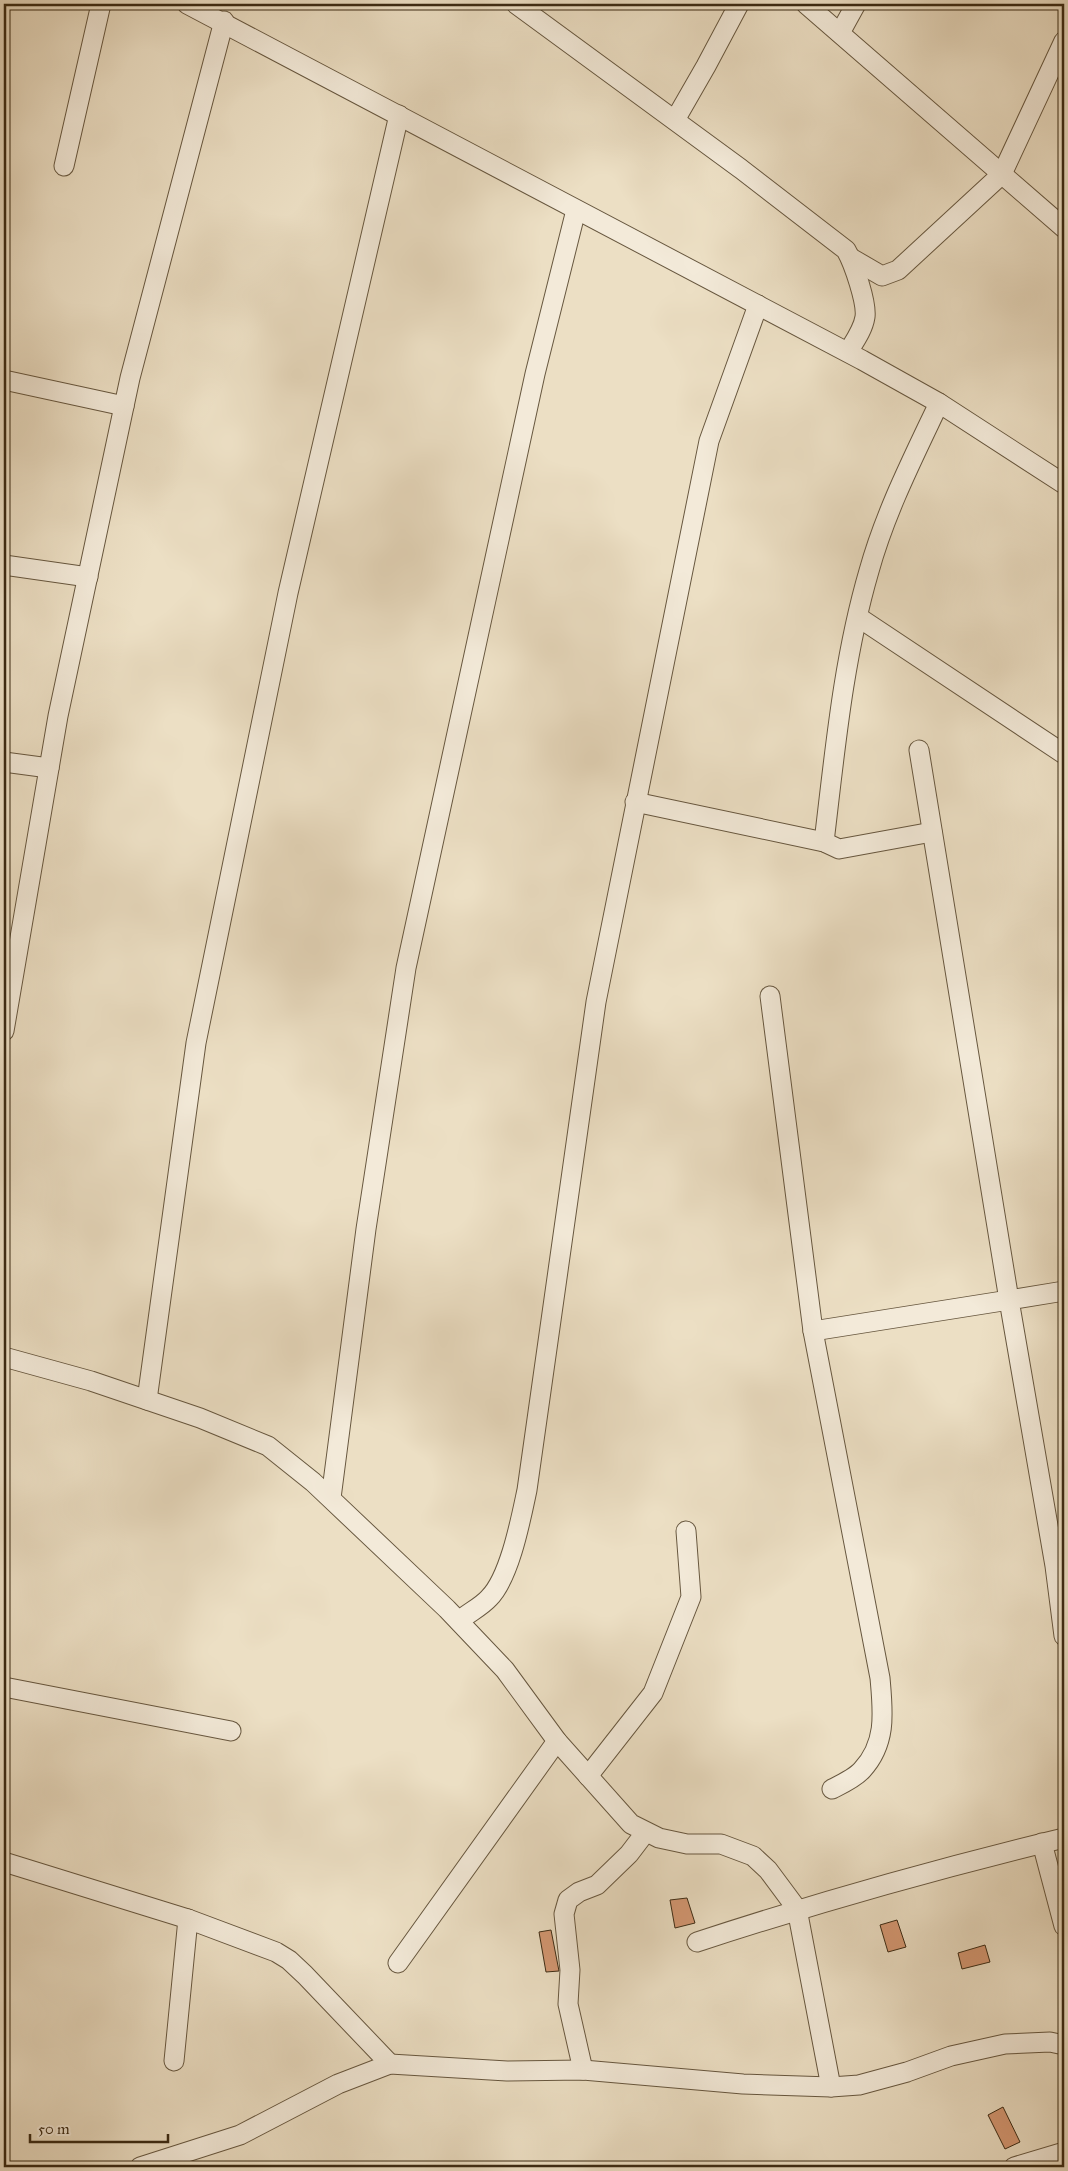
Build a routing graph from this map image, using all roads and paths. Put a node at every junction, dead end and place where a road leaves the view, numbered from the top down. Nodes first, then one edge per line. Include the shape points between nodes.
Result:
1 (102, 4) edge
2 (187, 4) edge
3 (516, 4) edge
4 (738, 4) edge
5 (806, 4) edge
6 (856, 4) edge
7 (224, 21) junction
8 (840, 33) junction
9 (1064, 41) edge
10 (398, 115) junction
11 (675, 120) junction
12 (64, 166) dead end
13 (1002, 174) junction
14 (576, 210) junction
15 (1064, 228) edge
16 (851, 258) junction
17 (758, 306) junction
18 (848, 352) junction
19 (4, 380) edge
20 (939, 403) junction
21 (124, 406) junction
22 (1062, 479) edge
23 (4, 565) edge
24 (88, 577) junction
25 (858, 617) junction
26 (919, 750) dead end
27 (1064, 754) edge
28 (4, 762) edge
29 (49, 768) junction
30 (635, 802) junction
31 (932, 832) junction
32 (824, 842) junction
33 (10, 953) edge
34 (770, 996) dead end
35 (4, 1031) edge
36 (1064, 1291) edge
37 (1009, 1300) junction
38 (813, 1331) junction
39 (4, 1358) edge
40 (147, 1400) junction
41 (331, 1498) junction
42 (686, 1531) dead end
43 (458, 1621) junction
44 (1064, 1636) edge
45 (4, 1686) edge
46 (230, 1731) dead end
47 (557, 1741) junction
48 (588, 1776) junction
49 (832, 1789) dead end
50 (645, 1833) junction
51 (1064, 1838) edge
52 (1042, 1843) junction
53 (4, 1862) edge
54 (797, 1909) junction
55 (188, 1919) junction
56 (1064, 1926) edge
57 (697, 1942) dead end
58 (398, 1963) dead end
59 (1064, 2045) edge
60 (174, 2061) dead end
61 (390, 2064) junction
62 (583, 2070) junction
63 (831, 2087) junction
64 (1064, 2152) edge
65 (140, 2167) edge
66 (1014, 2167) edge

1 - 12 street
2 - 7 street
3 - 11 street
4 - 11 street
5 - 8 street
6 - 8 street
7 - 10 street
7 - 21 street
8 - 13 street
9 - 13 street
10 - 14 street
10 - 40 street via 288,593 196,1043
11 - 16 street via 846,250
13 - 15 street
13 - 16 street via 898,270 882,276
14 - 17 street
14 - 41 street via 535,374 406,968 366,1229
16 - 18 street via 865,317
17 - 18 street
17 - 30 street via 709,440
18 - 20 street
19 - 21 street
20 - 22 street
20 - 25 street via 895,497 869,571
21 - 24 street
23 - 24 street
24 - 29 street
25 - 27 street
25 - 32 street via 844,676
26 - 31 street
28 - 29 street
29 - 33 street
30 - 32 street
30 - 43 street via 596,1002 518,1535 490,1597
31 - 32 street via 840,849
31 - 37 street
33 - 35 street
34 - 38 street
36 - 37 street
37 - 38 street
37 - 44 street
38 - 49 street via 880,1678 884,1717 878,1748 861,1771
39 - 40 street
40 - 41 street via 268,1446
41 - 43 street
42 - 48 street via 692,1597 653,1693
43 - 47 street via 505,1670
45 - 46 street
47 - 48 street
47 - 58 street
48 - 50 street via 632,1824
50 - 54 street via 687,1844 721,1844 752,1856 768,1870
50 - 62 street via 597,1885 568,1900 564,1914 570,1970 568,2004
51 - 52 street
52 - 54 street
52 - 56 street
53 - 55 street
54 - 57 street
54 - 63 street
55 - 60 street
55 - 61 street via 276,1952 289,1960
59 - 63 street via 1050,2042 1005,2044 951,2056 859,2085
61 - 62 street via 507,2071
61 - 65 street via 338,2084 240,2135
62 - 63 street via 733,2083
64 - 66 street

